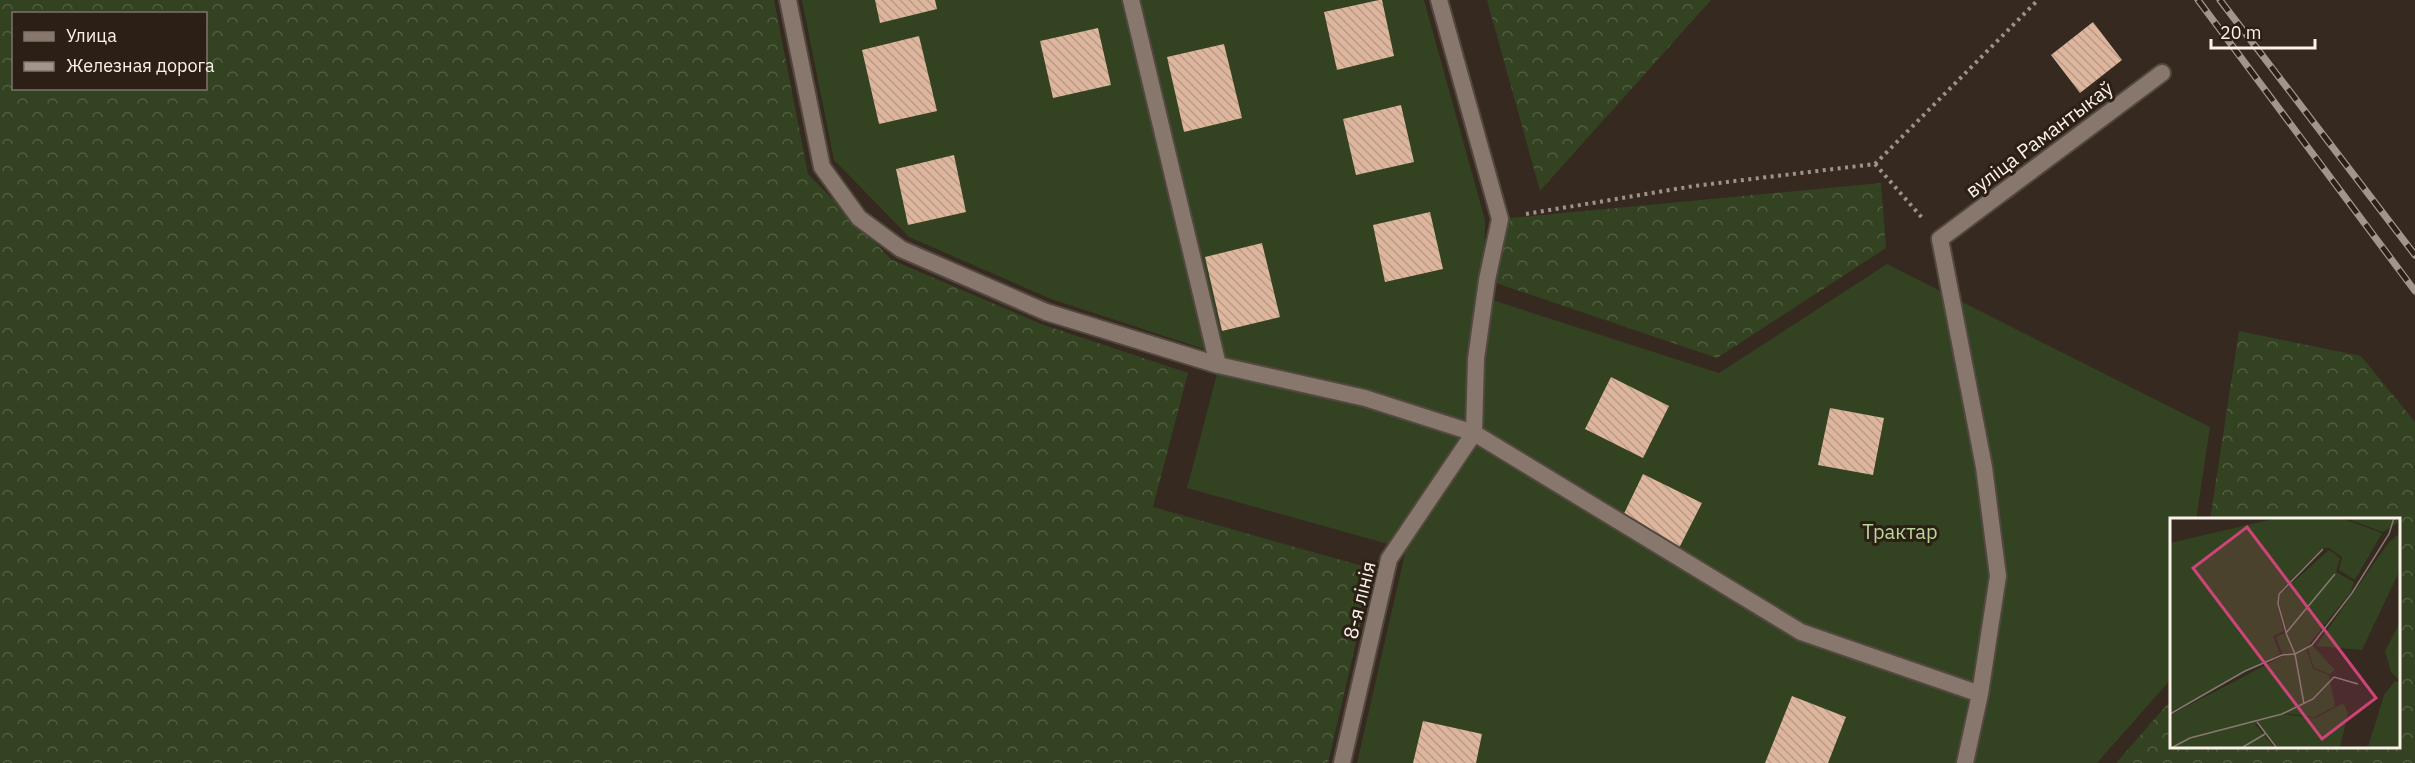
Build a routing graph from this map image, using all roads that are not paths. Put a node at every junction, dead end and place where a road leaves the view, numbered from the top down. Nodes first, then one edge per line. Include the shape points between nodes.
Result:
1 (788, 0) edge
2 (1131, 0) edge
3 (1438, 0) edge
4 (2162, 73) dead end
5 (1218, 365) junction
6 (1474, 433) junction
7 (1980, 694) junction
8 (1342, 763) edge
9 (1965, 763) edge

1 - 5 street via 822,167 859,218 901,249 1046,312
2 - 5 street
3 - 6 street via 1500,219 1476,358
4 - 7 street, вуліца Рамантыкаў via 1940,239 1984,467 1998,576
5 - 6 street via 1365,398
6 - 7 street via 1801,632
6 - 8 street, 8-я лінія via 1389,559
7 - 9 street

